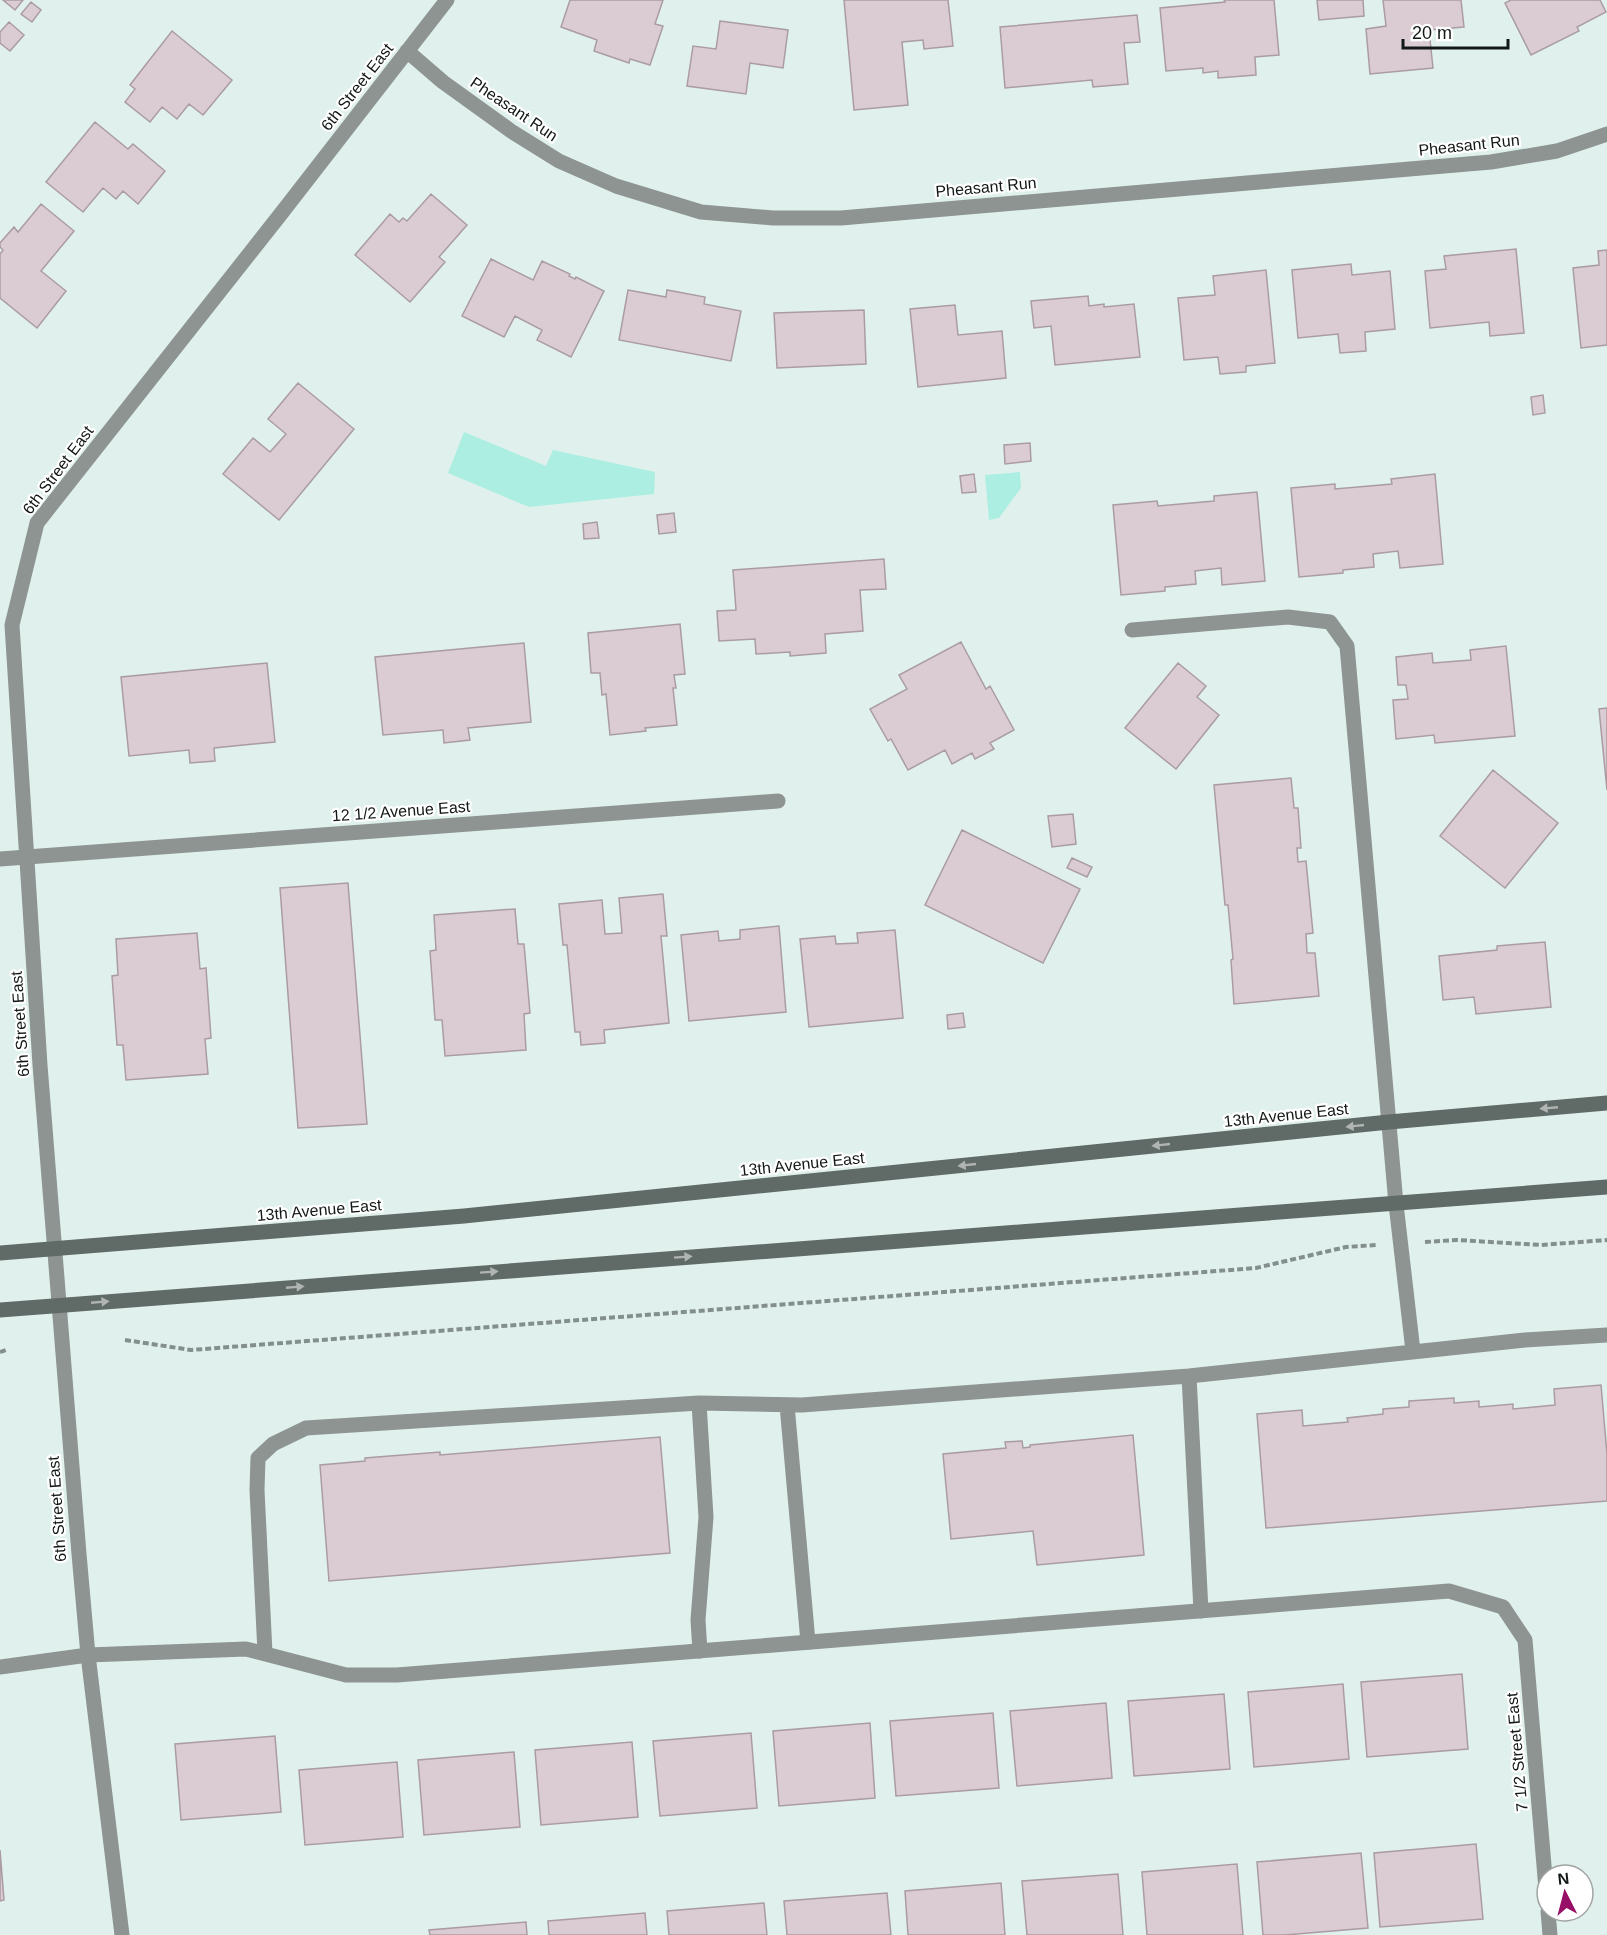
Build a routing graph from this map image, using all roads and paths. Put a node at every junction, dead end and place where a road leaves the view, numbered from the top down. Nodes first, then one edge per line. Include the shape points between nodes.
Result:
1 (447, 0) edge
2 (407, 51) junction
3 (1607, 134) edge
4 (1132, 630) dead end
5 (778, 801) dead end
6 (27, 857) junction
7 (0, 859) edge
8 (1607, 1103) edge
9 (1389, 1122) junction
10 (1607, 1187) edge
11 (1396, 1204) junction
12 (1607, 1240) edge
13 (1400, 1243) junction
14 (56, 1250) junction
15 (0, 1253) edge
16 (60, 1306) junction
17 (0, 1310) edge
18 (1607, 1335) edge
19 (125, 1340) dead end
20 (6, 1350) dead end
21 (1413, 1351) junction
22 (0, 1352) edge
23 (1189, 1376) junction
24 (699, 1403) junction
25 (787, 1404) junction
26 (1201, 1611) junction
27 (808, 1642) junction
28 (700, 1651) junction
29 (265, 1653) junction
30 (88, 1655) junction
31 (0, 1667) edge
32 (1544, 1863) edge
33 (122, 1935) edge

1 - 2 street, 6th Street East
2 - 3 street, Pheasant Run via 443,82 559,161 616,186 701,212 773,218 841,218 1491,162 1557,151
2 - 6 street, 6th Street East via 37,523 12,625
4 - 9 street via 1288,617 1330,622 1347,646
5 - 6 street, 12 1/2 Avenue East
6 - 7 street, 12 1/2 Avenue East
6 - 14 street, 6th Street East
8 -> 9 main road, 13th Avenue East
9 - 11 street
9 -> 14 main road, 13th Avenue East via 464,1216
10 - 11 main road
11 - 13 street
16 -> 11 main road
12 - 13 path via 1541,1245 1457,1240
13 - 19 path via 1346,1247 1256,1268 191,1350
13 - 21 street
14 - 15 main road, 13th Avenue East
14 - 16 street, 6th Street East
16 - 17 main road
16 - 30 street, 6th Street East
18 - 21 street
20 - 22 path
21 - 23 street
23 - 25 street
23 - 26 street
24 - 25 street
24 - 28 street via 706,1517 698,1620
24 - 29 street via 306,1428 273,1444 258,1458
25 - 27 street
26 - 27 street
26 - 32 street, 7 1/2 Street East via 1449,1591 1503,1606 1526,1640
27 - 28 street
28 - 29 street via 397,1675 346,1675
29 - 30 street via 246,1649
30 - 31 street
30 - 33 street, 6th Street East

